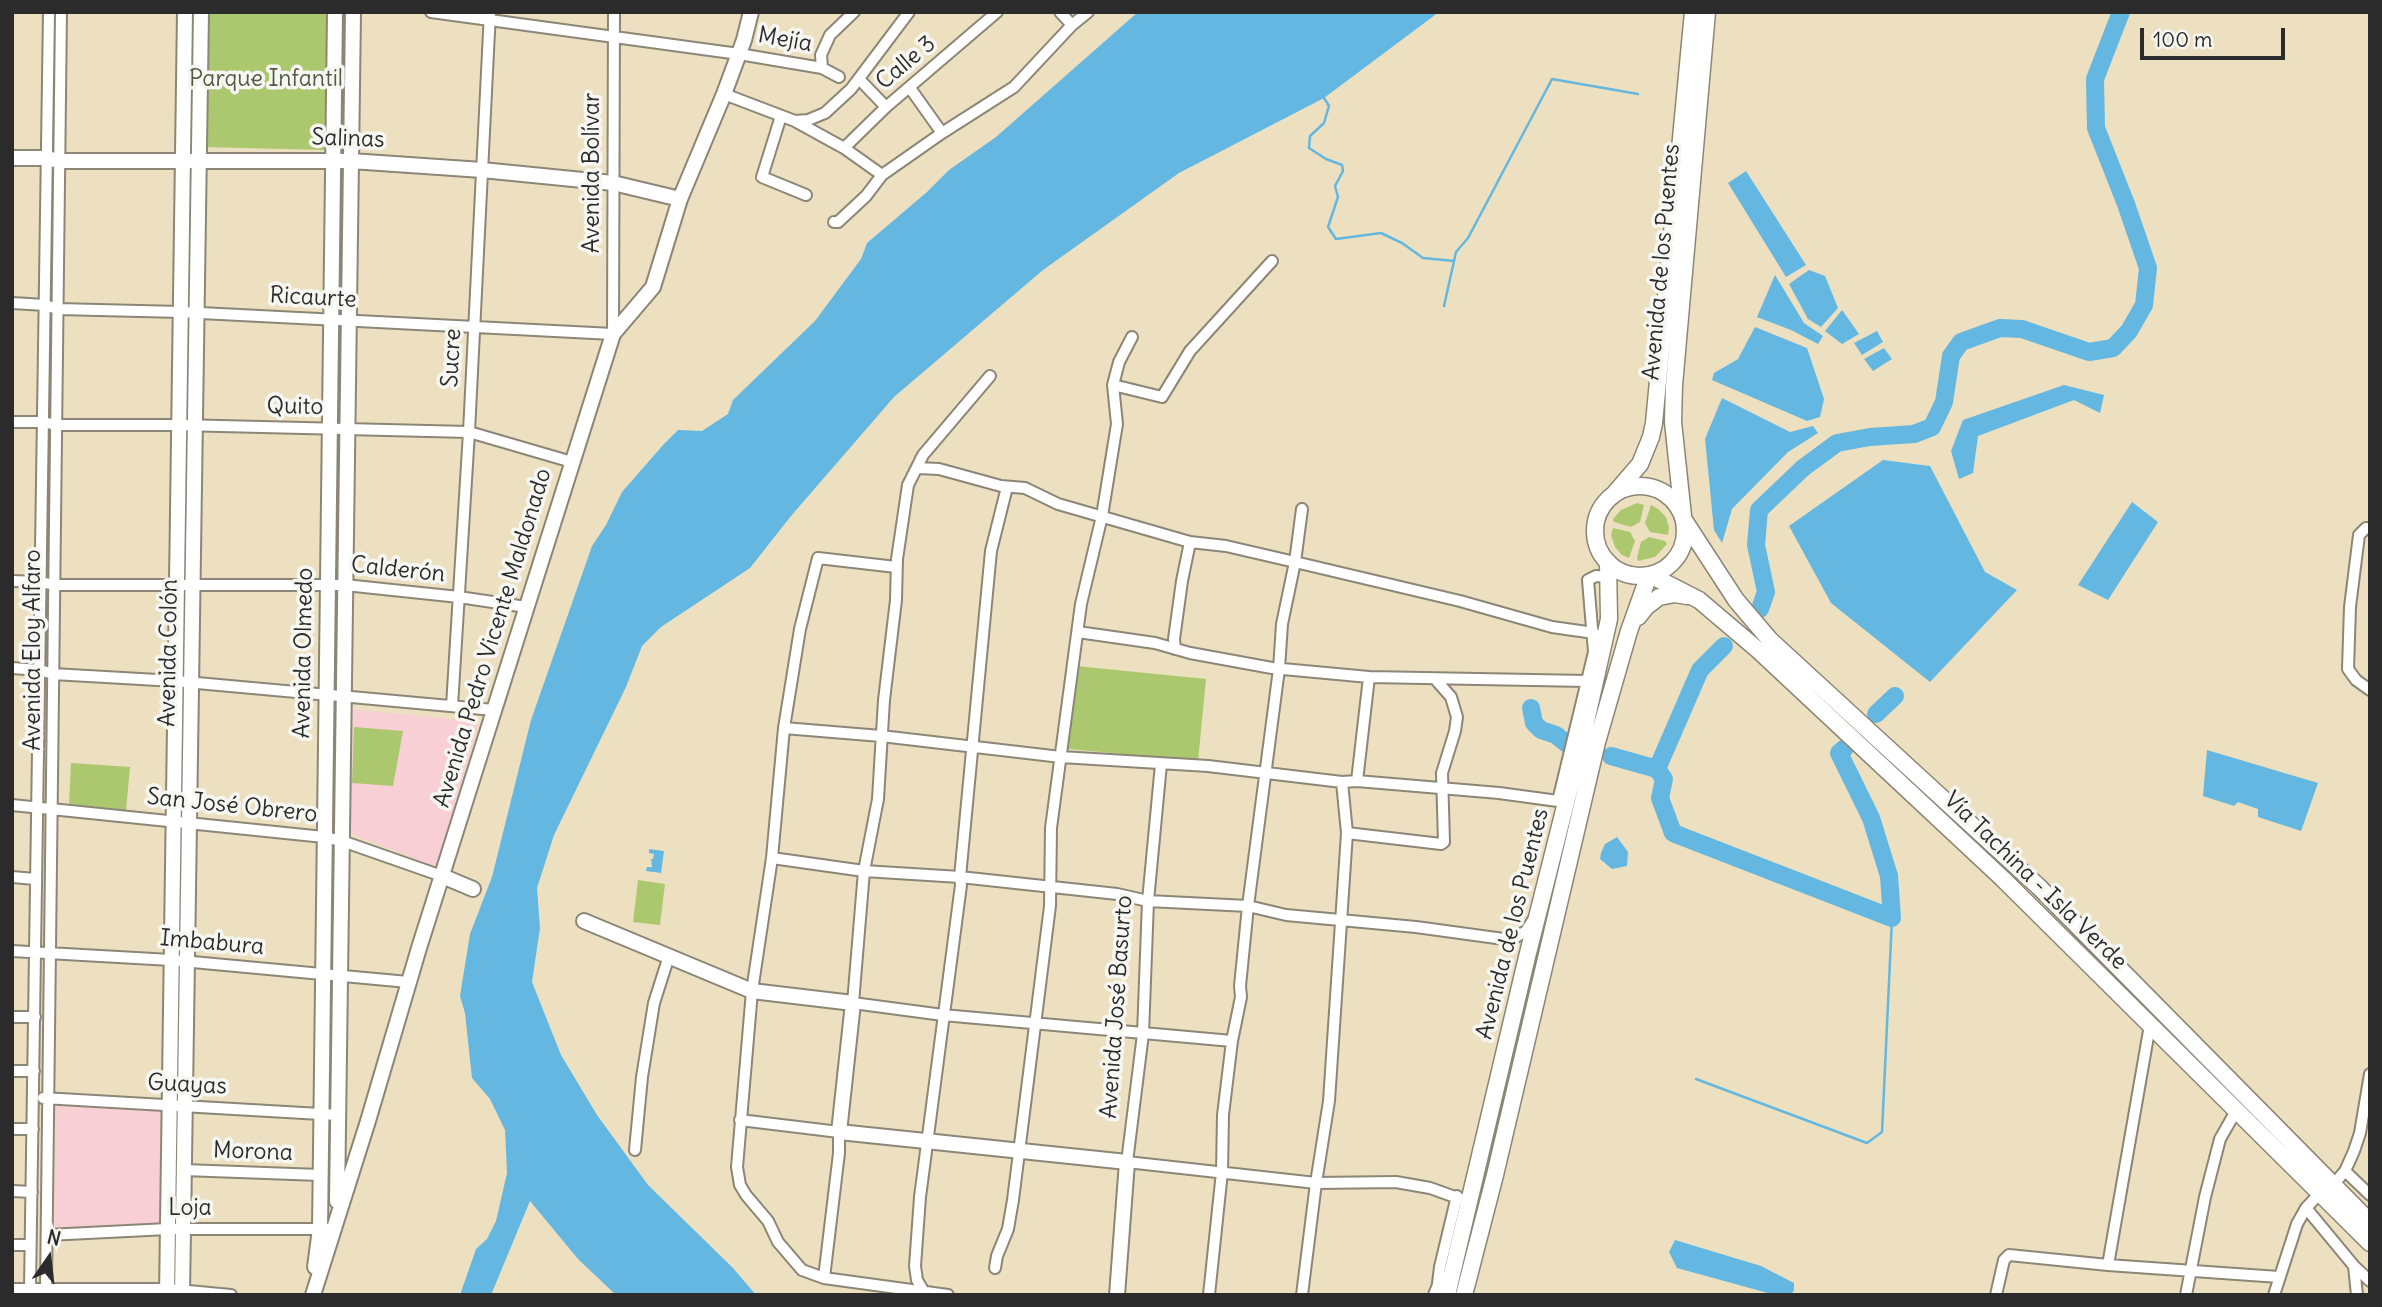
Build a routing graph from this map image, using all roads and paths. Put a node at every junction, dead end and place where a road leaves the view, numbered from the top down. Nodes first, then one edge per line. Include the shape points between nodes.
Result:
1 (49, 12) edge
2 (61, 12) edge
3 (185, 12) edge
4 (201, 12) edge
5 (335, 12) edge
6 (353, 12) edge
7 (431, 12) edge
8 (614, 12) edge
9 (751, 12) edge
10 (855, 12) edge
11 (909, 12) edge
12 (997, 12) edge
13 (1059, 12) edge
14 (1088, 12) edge
15 (1693, 12) edge
16 (1707, 12) edge
17 (490, 16) edge
18 (1072, 25) junction
19 (613, 35) junction
20 (739, 54) junction
21 (822, 68) junction
22 (839, 77) dead end
23 (860, 80) junction
24 (910, 88) junction
25 (724, 94) junction
26 (886, 107) junction
27 (781, 116) junction
28 (795, 121) junction
29 (942, 133) junction
30 (844, 148) junction
31 (12, 158) edge
32 (53, 159) junction
33 (183, 159) junction
34 (198, 159) junction
35 (334, 160) junction
36 (351, 161) junction
37 (482, 170) junction
38 (882, 175) junction
39 (613, 183) junction
40 (806, 195) dead end
41 (680, 199) junction
42 (834, 222) dead end
43 (1272, 261) dead end
44 (12, 303) edge
45 (45, 305) junction
46 (57, 309) junction
47 (181, 312) junction
48 (196, 313) junction
49 (332, 320) junction
50 (348, 320) junction
51 (475, 327) junction
52 (613, 334) junction
53 (1132, 337) dead end
54 (990, 376) dead end
55 (1113, 385) junction
56 (12, 422) edge
57 (43, 422) junction
58 (56, 425) junction
59 (179, 425) junction
60 (195, 425) junction
61 (330, 429) junction
62 (347, 429) junction
63 (469, 432) junction
64 (572, 462) junction
65 (917, 468) junction
66 (1007, 487) junction
67 (1615, 493) junction
68 (1301, 509) dead end
69 (1102, 516) junction
70 (1687, 522) junction
71 (2370, 528) edge
72 (1190, 542) junction
73 (1295, 562) junction
74 (896, 567) junction
75 (1609, 569) junction
76 (1650, 575) junction
77 (12, 582) edge
78 (41, 582) junction
79 (177, 583) junction
80 (192, 583) junction
81 (54, 585) junction
82 (328, 585) junction
83 (345, 585) junction
84 (459, 597) junction
85 (1699, 600) junction
86 (526, 607) junction
87 (1629, 631) junction
88 (1077, 632) junction
89 (1594, 633) junction
90 (1175, 649) junction
91 (12, 668) edge
92 (1279, 669) junction
93 (40, 670) junction
94 (53, 674) junction
95 (1369, 677) junction
96 (1436, 680) junction
97 (175, 681) junction
98 (1587, 681) junction
99 (191, 683) junction
100 (2370, 690) edge
101 (327, 695) junction
102 (344, 697) junction
103 (452, 706) junction
104 (494, 710) junction
105 (784, 727) junction
106 (881, 736) junction
107 (973, 747) junction
108 (1061, 757) junction
109 (1161, 765) junction
110 (1264, 773) junction
111 (1357, 781) junction
112 (1342, 782) junction
113 (1441, 788) junction
114 (1561, 803) junction
115 (12, 805) edge
116 (38, 808) junction
117 (53, 809) junction
118 (173, 821) junction
119 (189, 822) junction
120 (1347, 833) junction
121 (324, 837) junction
122 (342, 841) junction
123 (772, 858) junction
124 (863, 871) junction
125 (442, 876) junction
126 (12, 877) edge
127 (960, 877) junction
128 (35, 878) junction
129 (1051, 888) junction
130 (473, 889) dead end
131 (1147, 901) junction
132 (1248, 906) junction
133 (1540, 907) junction
134 (584, 921) dead end
135 (1342, 922) junction
136 (12, 951) edge
137 (36, 951) junction
138 (50, 952) junction
139 (669, 956) junction
140 (172, 960) junction
141 (187, 961) junction
142 (324, 974) junction
143 (340, 975) junction
144 (408, 982) junction
145 (752, 990) junction
146 (853, 1003) junction
147 (943, 1015) junction
148 (12, 1017) edge
149 (35, 1017) junction
150 (1036, 1022) junction
151 (2150, 1025) junction
152 (1143, 1034) junction
153 (1232, 1041) junction
154 (12, 1071) edge
155 (34, 1071) junction
156 (2370, 1074) edge
157 (33, 1098) junction
158 (47, 1099) junction
159 (169, 1104) junction
160 (185, 1105) junction
161 (2236, 1111) junction
162 (321, 1115) junction
163 (338, 1115) junction
164 (740, 1120) junction
165 (12, 1129) edge
166 (33, 1129) junction
167 (839, 1132) junction
168 (928, 1142) junction
169 (635, 1150) dead end
170 (1019, 1151) junction
171 (1127, 1162) junction
172 (184, 1170) junction
173 (2345, 1171) junction
174 (1222, 1172) junction
175 (320, 1175) junction
176 (1315, 1183) junction
177 (2327, 1189) junction
178 (12, 1191) edge
179 (32, 1192) junction
180 (2370, 1195) edge
181 (1463, 1199) junction
182 (2306, 1208) junction
183 (2370, 1222) edge
184 (330, 1226) junction
185 (168, 1229) junction
186 (183, 1229) junction
187 (47, 1234) junction
188 (2370, 1243) edge
189 (12, 1245) edge
190 (30, 1245) junction
191 (2108, 1265) junction
192 (2354, 1266) junction
193 (995, 1268) dead end
194 (2191, 1270) junction
195 (2279, 1277) junction
196 (824, 1278) junction
197 (2370, 1281) edge
198 (12, 1289) edge
199 (30, 1289) junction
200 (46, 1289) junction
201 (167, 1292) edge
202 (182, 1292) edge
203 (924, 1292) junction
204 (1452, 1293) edge
205 (231, 1295) edge
206 (312, 1295) edge
207 (948, 1295) edge
208 (1117, 1295) edge
209 (1209, 1295) edge
210 (1302, 1295) edge
211 (1996, 1295) edge
212 (2186, 1295) edge
213 (2274, 1295) edge
214 (2357, 1295) edge

1 - 32 street, Avenida Eloy Alfaro
2 - 32 street, Avenida Eloy Alfaro
3 - 33 street, Avenida Colón
4 - 34 street, Avenida Colón
5 - 35 street, Avenida Olmedo
6 - 36 street, Avenida Olmedo
7 - 17 street, Mejía
8 - 19 street, Avenida Bolívar
9 - 20 street, Avenida Pedro Vicente Maldonado
10 - 21 street via 830,36 821,55
11 - 23 street
12 - 24 street, Calle 3
13 - 18 street
14 - 18 street
15 - 67 main road, Avenida de los Puentes via 1654,423 1640,464
16 - 70 main road, Avenida de los Puentes via 1674,385 1673,422
17 - 19 street, Mejía
17 - 37 street, Sucre
18 - 29 street via 1014,88
19 - 20 street, Mejía
19 - 39 street, Avenida Bolívar
20 - 21 street, Mejía
20 - 25 street, Avenida Pedro Vicente Maldonado
21 - 22 street, Mejía
23 - 26 street
23 - 28 street via 825,113
24 - 26 street, Calle 3
24 - 29 street
25 - 27 street
25 - 41 street, Avenida Pedro Vicente Maldonado
26 - 30 street, Calle 3
27 - 28 street
27 - 40 street via 762,177
28 - 30 street
29 - 38 street
30 - 38 street
31 - 32 street, Salinas
32 - 33 street, Salinas
32 - 45 street, Avenida Eloy Alfaro
32 - 46 street, Avenida Eloy Alfaro
33 - 34 street, Salinas
33 - 47 street, Avenida Colón
34 - 35 street, Salinas
34 - 48 street, Avenida Colón
35 - 36 street, Salinas
35 - 49 street, Avenida Olmedo
36 - 37 street, Salinas
36 - 50 street, Avenida Olmedo
37 - 39 street, Salinas
37 - 51 street, Sucre
38 - 42 street via 866,196
39 - 41 street, Salinas
39 - 52 street, Avenida Bolívar
41 - 52 street, Avenida Pedro Vicente Maldonado via 653,287
43 - 55 street via 1190,351 1162,397
44 - 45 street, Ricaurte
45 - 46 street, Ricaurte
45 - 57 street, Avenida Eloy Alfaro
46 - 47 street, Ricaurte
46 - 58 street, Avenida Eloy Alfaro
47 - 48 street, Ricaurte
47 - 59 street, Avenida Colón
48 - 49 street, Ricaurte
48 - 60 street, Avenida Colón
49 - 50 street, Ricaurte
49 - 61 street, Avenida Olmedo
50 - 51 street, Ricaurte
50 - 62 street, Avenida Olmedo
51 - 52 street, Ricaurte
51 - 63 street, Sucre
52 - 64 street, Avenida Pedro Vicente Maldonado
53 - 55 street
54 - 65 street via 933,442
55 - 69 street via 1117,424
56 - 57 street, Quito
57 - 58 street, Quito
57 - 78 street, Avenida Eloy Alfaro
58 - 59 street, Quito
58 - 81 street, Avenida Eloy Alfaro
59 - 60 street, Quito
59 - 79 street, Avenida Colón
60 - 61 street, Quito
60 - 80 street, Avenida Colón
61 - 62 street, Quito
61 - 82 street, Avenida Olmedo
62 - 63 street, Quito
62 - 83 street, Avenida Olmedo
63 - 64 street, Quito
63 - 84 street, Sucre
64 - 86 street, Avenida Pedro Vicente Maldonado
65 - 66 street via 939,469
65 - 74 street via 908,485
66 - 69 street via 1025,488 1058,504
66 - 107 street via 991,551
67 - 70 main road via 1651,487 1671,498
67 - 75 main road via 1595,526
68 - 73 street
69 - 72 street
69 - 88 street
70 - 76 main road via 1681,551 1668,566
70 - 177 main road, Vía Tachina - Isla Verde via 1736,600 1770,640 2039,887
71 - 100 street via 2359,534 2348,669
72 - 73 street
72 - 90 street
73 - 89 street
73 - 92 street via 1282,624
74 - 105 street via 818,558 800,629
74 - 106 street
75 - 76 main road
75 - 89 street via 1588,580
75 - 114 main road, Avenida de los Puentes via 1609,618 1583,735
76 - 85 main road, Vía Tachina - Isla Verde
76 - 87 main road, Avenida de los Puentes
77 - 78 street, Calderón
78 - 81 street, Calderón
78 - 93 street, Avenida Eloy Alfaro
79 - 80 street, Calderón
79 - 81 street, Calderón
79 - 97 street, Avenida Colón
80 - 82 street, Calderón
80 - 99 street, Avenida Colón
81 - 94 street, Avenida Eloy Alfaro
82 - 83 street, Calderón
82 - 101 street, Avenida Olmedo
83 - 84 street, Calderón
83 - 102 street, Avenida Olmedo
84 - 86 street, Calderón
84 - 103 street, Sucre
85 - 87 main road via 1675,594 1659,597
85 - 151 main road, Vía Tachina - Isla Verde via 2003,879
86 - 104 street, Avenida Pedro Vicente Maldonado
87 - 204 main road, Avenida de los Puentes via 1597,742 1495,1175
88 - 90 street
88 - 108 street
89 - 98 street
90 - 92 street
91 - 93 street
92 - 95 street
92 - 110 street
93 - 94 street
93 - 116 street, Avenida Eloy Alfaro
94 - 97 street
94 - 117 street, Avenida Eloy Alfaro
95 - 96 street
95 - 111 street
96 - 98 street
96 - 113 street via 1451,697 1457,717
97 - 99 street
97 - 118 street, Avenida Colón
98 - 114 street
99 - 101 street
99 - 119 street, Avenida Colón
101 - 102 street
101 - 121 street, Avenida Olmedo
102 - 103 street
102 - 122 street, Avenida Olmedo
103 - 104 street
104 - 125 street, Avenida Pedro Vicente Maldonado
105 - 106 street
105 - 123 street
106 - 107 street
106 - 124 street via 878,799
107 - 108 street
107 - 127 street
108 - 109 street
108 - 129 street via 1051,828
109 - 110 street
109 - 131 street, Avenida José Basurto
110 - 112 street
110 - 132 street
111 - 112 street
111 - 113 street
112 - 120 street
113 - 114 street
113 - 120 street via 1441,844
114 - 133 main road, Avenida de los Puentes
115 - 116 street, San José Obrero
116 - 117 street, San José Obrero
116 - 128 street, Avenida Eloy Alfaro
117 - 118 street, San José Obrero
117 - 138 street, Avenida Eloy Alfaro
118 - 119 street, San José Obrero
118 - 140 street, Avenida Colón
119 - 121 street, San José Obrero
119 - 141 street, Avenida Colón
120 - 135 street
121 - 122 street, San José Obrero
121 - 142 street, Avenida Olmedo
122 - 125 street, San José Obrero
122 - 143 street, Avenida Olmedo
123 - 124 street
123 - 145 street
124 - 127 street
124 - 146 street
125 - 130 street
125 - 144 street, Avenida Pedro Vicente Maldonado
126 - 128 street
127 - 129 street
127 - 147 street
128 - 137 street, Avenida Eloy Alfaro
129 - 131 street
129 - 150 street
131 - 132 street
131 - 152 street, Avenida José Basurto
132 - 135 street
132 - 153 street via 1241,997
133 - 135 street via 1526,931 1511,940
133 - 181 main road, Avenida de los Puentes
134 - 139 street
135 - 176 street via 1329,1101
136 - 137 street, Imbabura
137 - 138 street, Imbabura
137 - 149 street, Avenida Eloy Alfaro
138 - 140 street, Imbabura
138 - 158 street, Avenida Eloy Alfaro
139 - 145 street
139 - 169 street via 654,1003
140 - 141 street, Imbabura
140 - 159 street, Avenida Colón
141 - 142 street, Imbabura
141 - 160 street, Avenida Colón
142 - 143 street, Imbabura
142 - 162 street, Avenida Olmedo
143 - 144 street, Imbabura
143 - 163 street, Avenida Olmedo
144 - 184 street, Avenida Pedro Vicente Maldonado
145 - 146 street
145 - 164 street
146 - 147 street
146 - 167 street
147 - 150 street
147 - 168 street
148 - 149 street
149 - 155 street, Avenida Eloy Alfaro
150 - 152 street
150 - 170 street
151 - 161 main road, Vía Tachina - Isla Verde
151 - 191 street
152 - 153 street
152 - 171 street, Avenida José Basurto
153 - 174 street
154 - 155 street
155 - 157 street, Avenida Eloy Alfaro
156 - 173 street via 2360,1133
157 - 158 street, Guayas
157 - 166 street, Avenida Eloy Alfaro
158 - 159 street, Guayas
158 - 187 street, Avenida Eloy Alfaro
159 - 160 street, Guayas
159 - 185 street, Avenida Colón
160 - 162 street, Guayas
160 - 172 street, Avenida Colón
161 - 177 main road, Vía Tachina - Isla Verde
161 - 194 street via 2220,1139
162 - 163 street, Guayas
162 - 175 street, Avenida Olmedo
163 - 184 street, Avenida Olmedo
164 - 167 street
164 - 196 street via 740,1185 802,1270
165 - 166 street
166 - 179 street, Avenida Eloy Alfaro
167 - 168 street
167 - 196 street
168 - 170 street
168 - 203 street via 915,1266
170 - 171 street
170 - 193 street via 1008,1229
171 - 174 street
171 - 208 street, Avenida José Basurto
172 - 175 street, Morona
172 - 186 street, Avenida Colón
173 - 177 street
173 - 180 street
174 - 176 street
174 - 209 street
175 - 184 street, Avenida Olmedo
176 - 181 street via 1396,1182
176 - 210 street
177 - 182 street
177 - 183 main road, Vía Tachina - Isla Verde
177 - 188 main road, Vía Tachina - Isla Verde
178 - 179 street
179 - 190 street, Avenida Eloy Alfaro
181 - 204 main road, Avenida de los Puentes
182 - 192 street
182 - 195 street
184 - 186 street, Loja
184 - 206 street, Avenida Olmedo
185 - 186 street, Loja
185 - 187 street, Loja
185 - 201 street, Avenida Colón
186 - 202 street, Avenida Colón
187 - 200 street, Avenida Eloy Alfaro
189 - 190 street
190 - 199 street, Avenida Eloy Alfaro
191 - 194 street
191 - 211 street via 2009,1255
192 - 197 street
192 - 214 street
194 - 195 street
194 - 212 street
195 - 213 street
196 - 203 street
198 - 199 street
199 - 200 street
200 - 201 street
201 - 202 street
202 - 205 street
203 - 207 street

